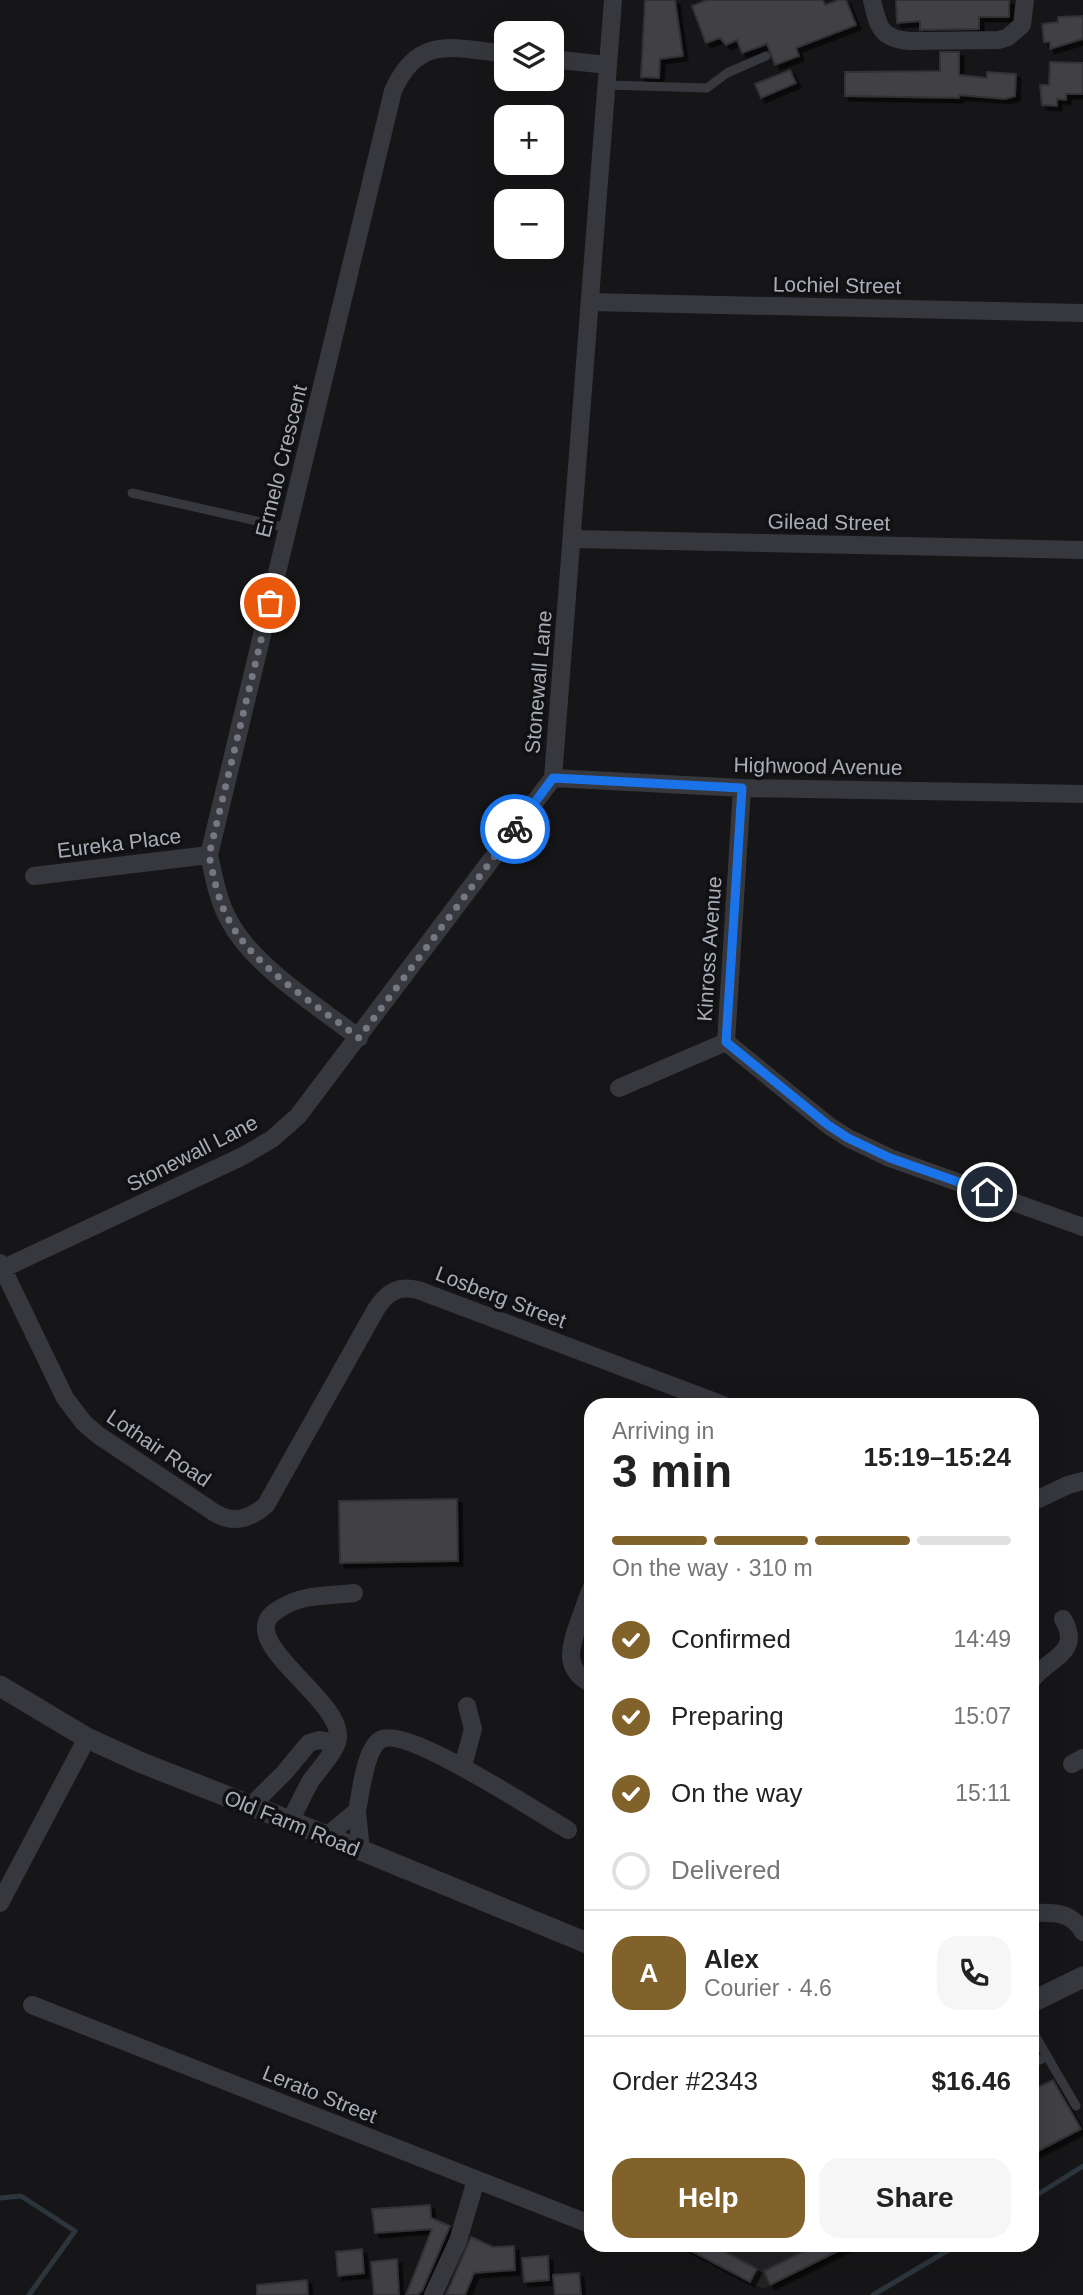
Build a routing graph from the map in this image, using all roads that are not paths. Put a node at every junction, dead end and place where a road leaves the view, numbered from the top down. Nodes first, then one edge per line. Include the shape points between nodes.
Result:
1 (613, 0) edge
2 (872, 0) edge
3 (1025, 0) edge
4 (494, 53) edge
5 (766, 56) dead end
6 (564, 60) edge
7 (608, 65) junction
8 (607, 85) junction
9 (590, 302) junction
10 (1083, 313) edge
11 (132, 493) dead end
12 (288, 528) junction
13 (573, 539) junction
14 (1083, 550) edge
15 (553, 778) junction
16 (742, 788) junction
17 (1083, 794) edge
18 (209, 855) junction
19 (34, 876) dead end
20 (359, 1038) junction
21 (726, 1042) junction
22 (619, 1088) dead end
23 (1083, 1227) edge
24 (1, 1267) edge
25 (704, 1398) edge
26 (1083, 1481) edge
27 (1039, 1499) edge
28 (254, 1515) joint
29 (354, 1593) dead end
30 (584, 1609) edge
31 (1063, 1619) dead end
32 (1039, 1671) edge
33 (584, 1680) edge
34 (0, 1686) edge
35 (467, 1706) dead end
36 (87, 1738) junction
37 (337, 1743) junction
38 (463, 1766) junction
39 (252, 1805) junction
40 (357, 1808) junction
41 (290, 1821) junction
42 (568, 1830) dead end
43 (327, 1836) junction
44 (361, 1852) junction
45 (0, 1903) edge
46 (1039, 1913) edge
47 (1083, 1932) edge
48 (584, 1942) edge
49 (1083, 1977) edge
50 (1039, 1999) edge
51 (32, 2005) dead end
52 (1039, 2043) edge
53 (1047, 2057) junction
54 (1039, 2060) edge
55 (1076, 2106) dead end
56 (477, 2180) junction
57 (584, 2222) edge
58 (433, 2295) edge

1 - 7 street, Stonewall Lane
2 - 3 street via 885,34 909,41 1008,37 1021,25
4 - 12 street, Ermelo Crescent via 439,48 423,53 408,63 393,91
5 - 8 lane via 727,73 707,88
6 - 7 street
7 - 8 street, Stonewall Lane
8 - 9 street, Stonewall Lane
9 - 10 street, Lochiel Street
9 - 13 street, Stonewall Lane
11 - 12 lane
12 - 18 street, Ermelo Crescent
13 - 14 street, Gilead Street
13 - 15 street, Stonewall Lane
15 - 16 street, Highwood Avenue
15 - 20 street, Stonewall Lane
16 - 17 street, Highwood Avenue
16 - 21 street, Kinross Avenue
18 - 19 street, Eureka Place
18 - 20 street, Ermelo Crescent via 229,921 252,953
20 - 24 street, Stonewall Lane via 298,1116 272,1139
21 - 22 street
21 - 23 street, Kinross Avenue via 848,1138 890,1158
24 - 28 street, Lothair Road via 65,1398 84,1423 221,1517 236,1520
25 - 28 street, Losberg Street via 418,1290 393,1290 382,1300 274,1493
26 - 27 street
29 - 37 street via 304,1598 284,1605 265,1624 272,1648 326,1708 338,1734
30 - 33 street via 571,1653 574,1669
31 - 32 street via 1071,1629 1071,1648
34 - 36 street, Old Farm Road
35 - 38 street via 473,1729
36 - 39 street, Old Farm Road
36 - 45 street
37 - 39 street via 309,1743
37 - 41 street
38 - 40 street via 404,1739 383,1738 372,1750
38 - 42 street
39 - 41 street, Old Farm Road
40 - 43 street
40 - 44 street
41 - 43 street, Old Farm Road
43 - 44 street, Old Farm Road
44 - 48 street, Old Farm Road
46 - 47 street via 1068,1915
49 - 50 street
51 - 56 street, Lerato Street
52 - 53 lane
53 - 54 lane
53 - 55 lane
56 - 57 street, Lerato Street
56 - 58 street via 458,2241

